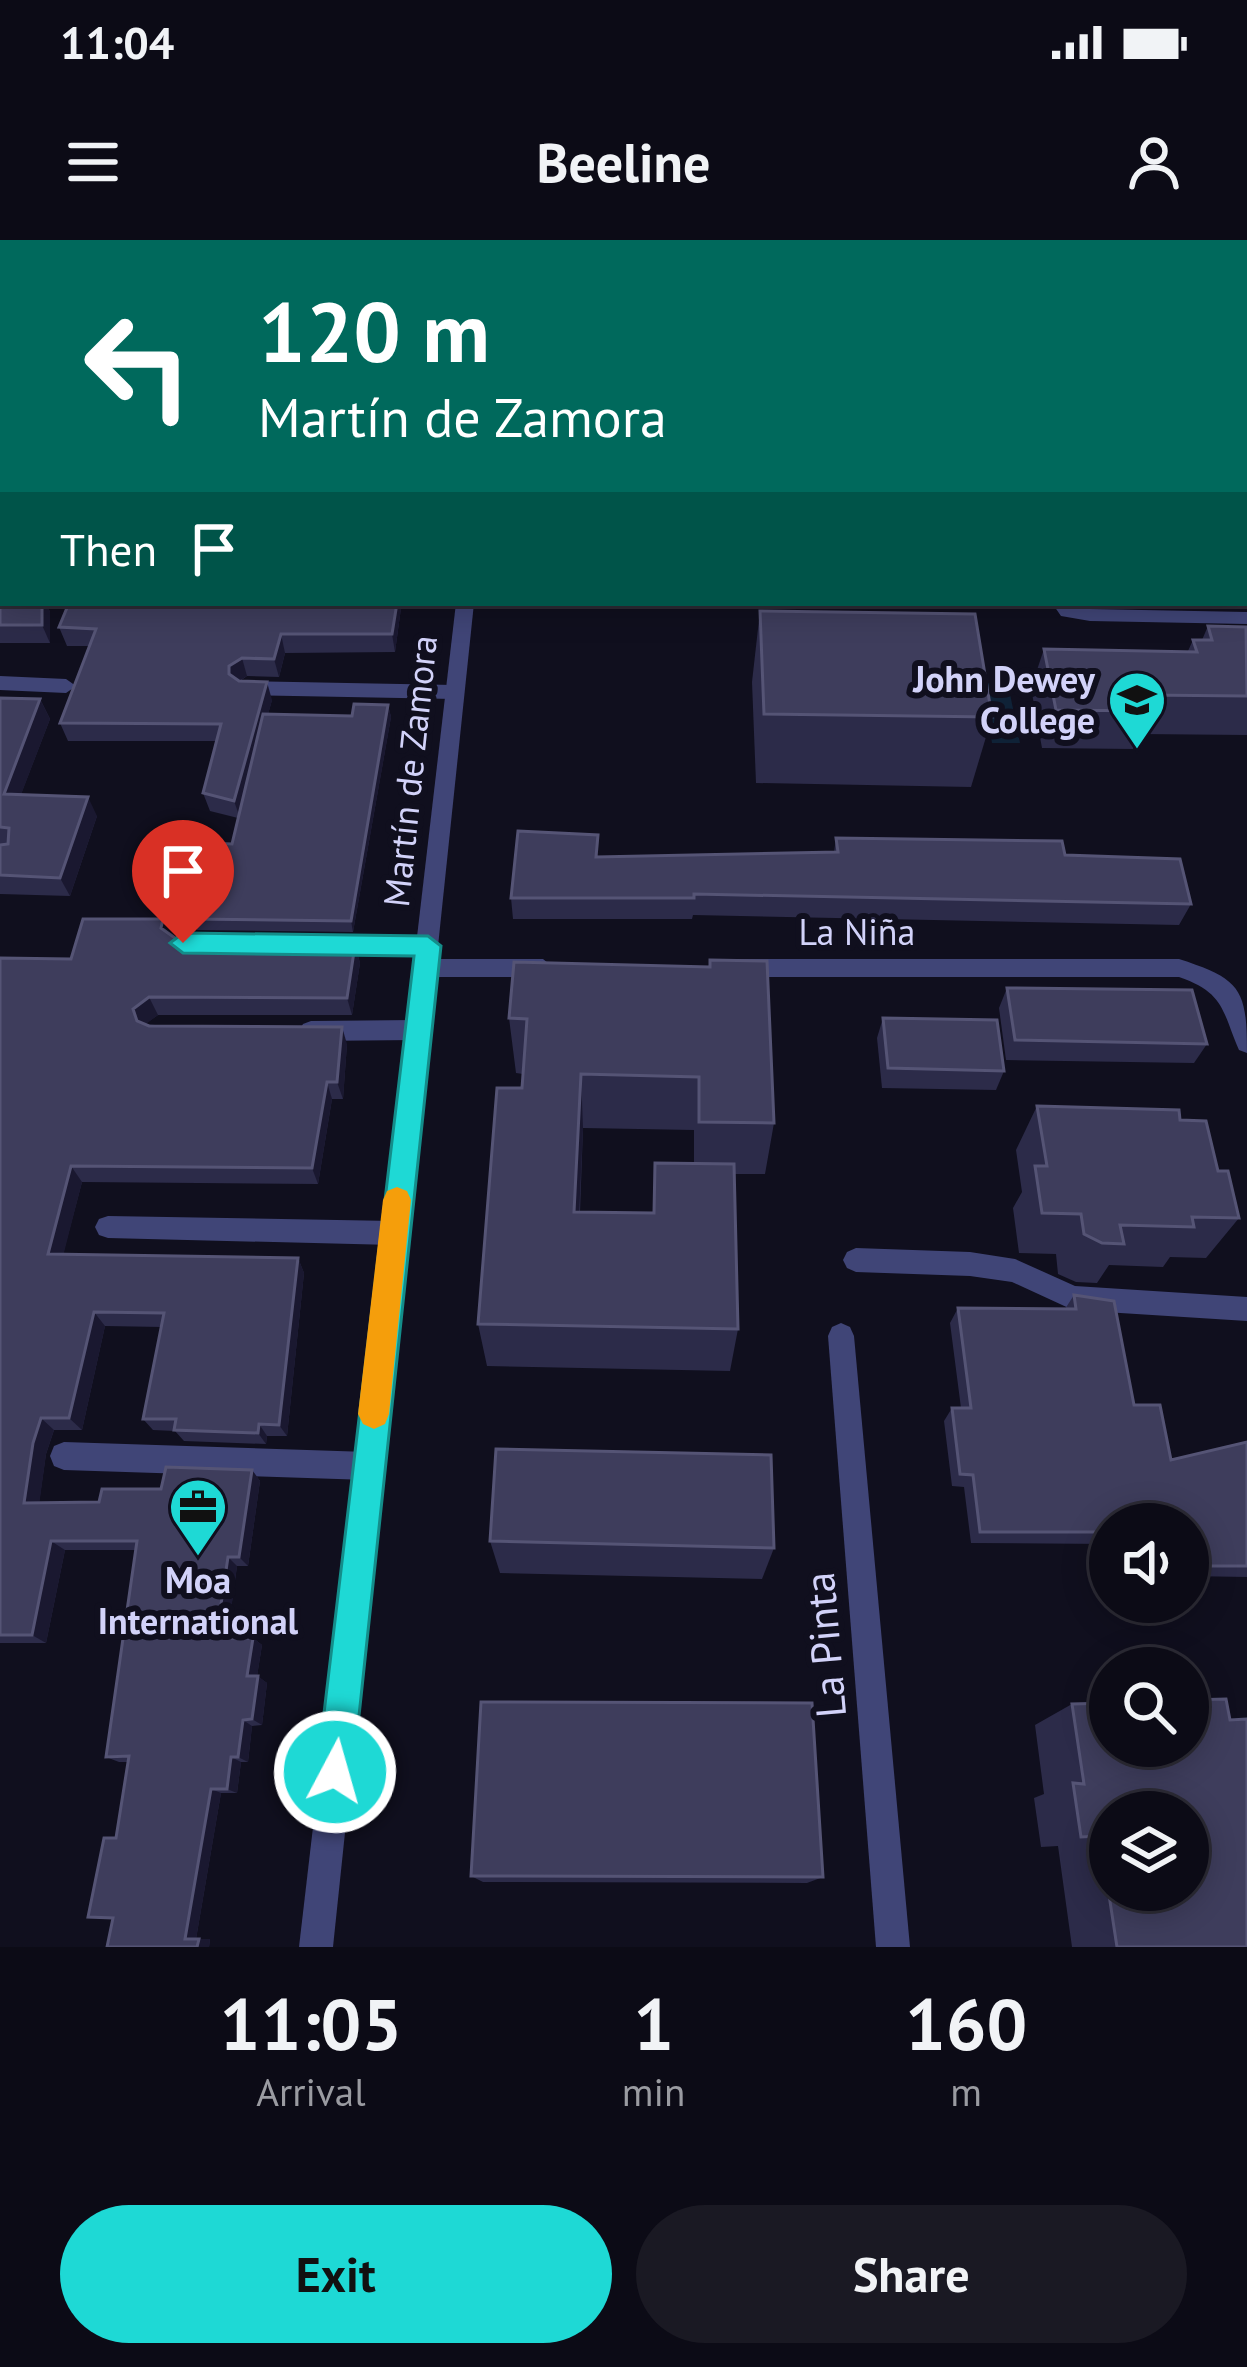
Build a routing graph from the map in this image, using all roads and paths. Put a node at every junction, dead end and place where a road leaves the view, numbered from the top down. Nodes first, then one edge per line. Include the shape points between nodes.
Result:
1 (465, 606) edge
2 (1063, 606) edge
3 (1247, 618) edge
4 (0, 683) edge
5 (66, 686) dead end
6 (247, 688) edge
7 (454, 692) junction
8 (291, 944) edge
9 (427, 957) junction
10 (560, 968) edge
11 (700, 968) edge
12 (297, 1030) edge
13 (416, 1030) junction
14 (1247, 1043) edge
15 (109, 1227) dead end
16 (393, 1233) junction
17 (856, 1260) dead end
18 (1247, 1309) edge
19 (841, 1336) dead end
20 (64, 1456) dead end
21 (368, 1466) junction
22 (316, 1947) edge
23 (893, 1947) edge

1 - 7 street, Martín de Zamora
2 - 3 street via 1090,615
4 - 5 street
6 - 7 street
7 - 9 street, Martín de Zamora
8 - 9 street, Martín de Zamora
9 - 10 street
9 - 13 street, Martín de Zamora
11 - 14 street, La Niña via 1179,968 1231,996
12 - 13 street
13 - 16 street, Martín de Zamora
15 - 16 street
16 - 21 street, Martín de Zamora
17 - 18 street via 1015,1271 1073,1298
19 - 23 street, La Pinta
20 - 21 street
21 - 22 street, Martín de Zamora

